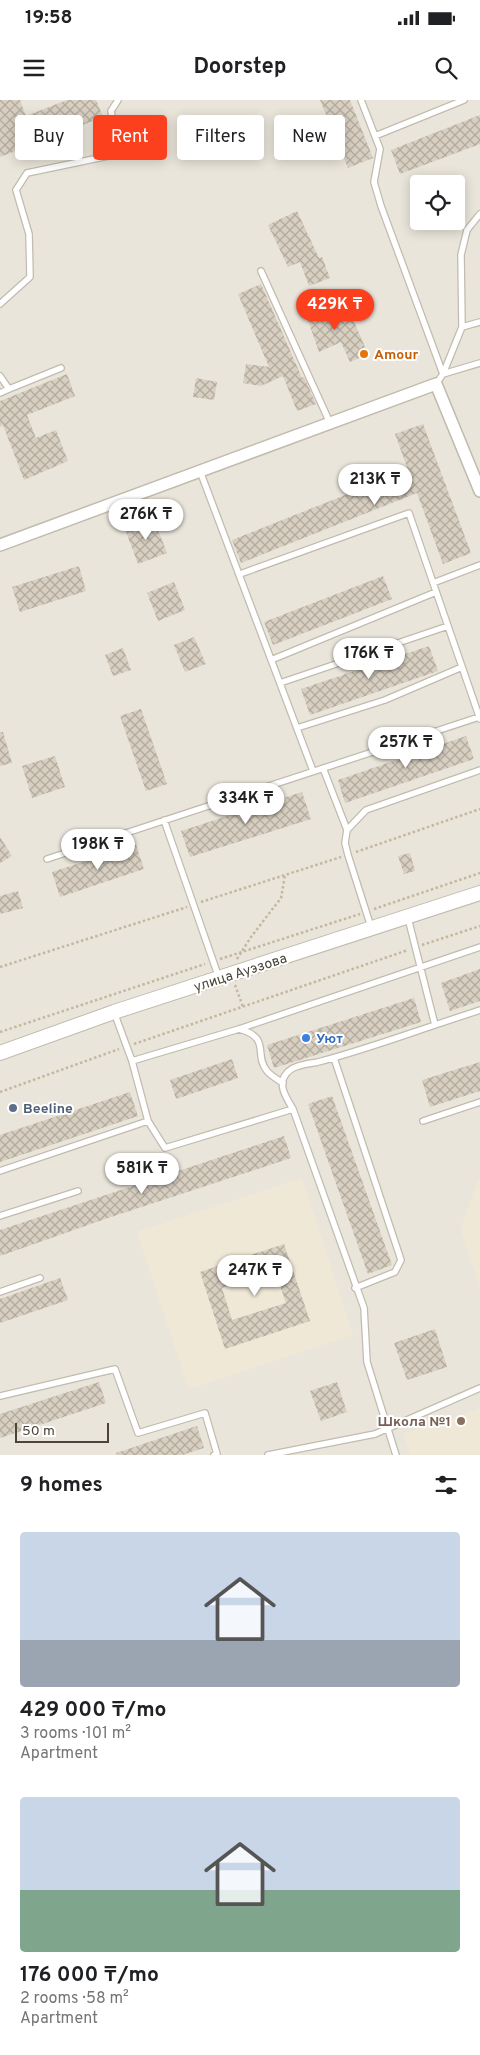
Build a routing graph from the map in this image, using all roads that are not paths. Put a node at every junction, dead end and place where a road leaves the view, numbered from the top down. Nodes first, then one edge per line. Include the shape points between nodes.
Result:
1 (118, 100) edge
2 (361, 100) edge
3 (464, 100) edge
4 (375, 136) junction
5 (480, 214) edge
6 (261, 271) dead end
7 (0, 304) edge
8 (480, 322) edge
9 (462, 327) junction
10 (480, 363) edge
11 (62, 368) dead end
12 (444, 374) junction
13 (0, 376) edge
14 (436, 384) junction
15 (9, 389) junction
16 (0, 393) edge
17 (330, 423) junction
18 (200, 471) junction
19 (480, 491) edge
20 (0, 545) edge
21 (480, 565) edge
22 (240, 574) junction
23 (433, 583) junction
24 (436, 592) junction
25 (448, 626) junction
26 (271, 660) junction
27 (462, 667) junction
28 (280, 683) junction
29 (480, 718) edge
30 (297, 728) junction
31 (323, 768) junction
32 (480, 770) edge
33 (313, 771) junction
34 (164, 820) junction
35 (347, 830) junction
36 (47, 859) dead end
37 (480, 893) edge
38 (408, 918) junction
39 (372, 929) junction
40 (480, 947) edge
41 (419, 967) junction
42 (225, 976) junction
43 (480, 1010) edge
44 (114, 1012) junction
45 (435, 1025) junction
46 (239, 1029) junction
47 (0, 1053) edge
48 (334, 1058) junction
49 (132, 1061) junction
50 (283, 1083) junction
51 (480, 1102) edge
52 (293, 1109) junction
53 (148, 1121) junction
54 (422, 1121) dead end
55 (0, 1171) edge
56 (78, 1191) dead end
57 (0, 1216) edge
58 (40, 1278) dead end
59 (356, 1288) junction
60 (0, 1292) edge
61 (480, 1388) edge
62 (0, 1396) edge
63 (388, 1428) junction
64 (214, 1455) edge
65 (268, 1455) edge
66 (396, 1455) edge

1 - 7 lane via 111,111 119,149 113,155 27,173 16,190 28,234 30,277
2 - 4 lane
3 - 4 lane
4 - 12 lane via 380,149 374,182
5 - 9 lane via 467,230 461,255
6 - 17 lane
8 - 9 lane
9 - 12 lane
10 - 12 lane
11 - 15 lane
12 - 14 lane
13 - 15 lane
14 - 17 street
14 - 19 street
15 - 16 lane
17 - 18 street
18 - 20 street
18 - 22 lane
21 - 23 lane
22 - 23 lane via 409,513
22 - 26 lane
23 - 24 lane
24 - 25 lane
24 - 26 lane
25 - 27 lane
25 - 28 lane
26 - 28 lane
27 - 29 lane
27 - 30 lane via 385,700
28 - 30 lane
29 - 31 lane
30 - 33 lane
31 - 33 lane
31 - 35 lane
32 - 35 lane via 366,810
33 - 34 lane
34 - 36 lane
34 - 42 lane via 213,962
35 - 39 lane via 348,855
37 - 38 street, улица Ауэзова
38 - 39 street, улица Ауэзова
38 - 41 lane
39 - 42 street, улица Ауэзова
40 - 41 lane
41 - 45 lane
41 - 46 lane
42 - 44 street, улица Ауэзова
43 - 45 lane
44 - 47 street, улица Ауэзова
44 - 49 lane
45 - 48 lane
46 - 49 lane
46 - 50 lane via 251,1032 258,1040 266,1070
48 - 50 lane via 292,1069 285,1074
48 - 59 lane via 401,1260 395,1272
49 - 53 lane
50 - 52 lane
51 - 54 lane
52 - 53 lane via 165,1148
52 - 59 lane
53 - 55 lane
56 - 57 lane
58 - 60 lane
59 - 63 lane via 364,1308 367,1362
61 - 63 lane
62 - 64 lane via 115,1369 138,1433 205,1412 217,1454
63 - 65 lane via 374,1434
63 - 66 lane

